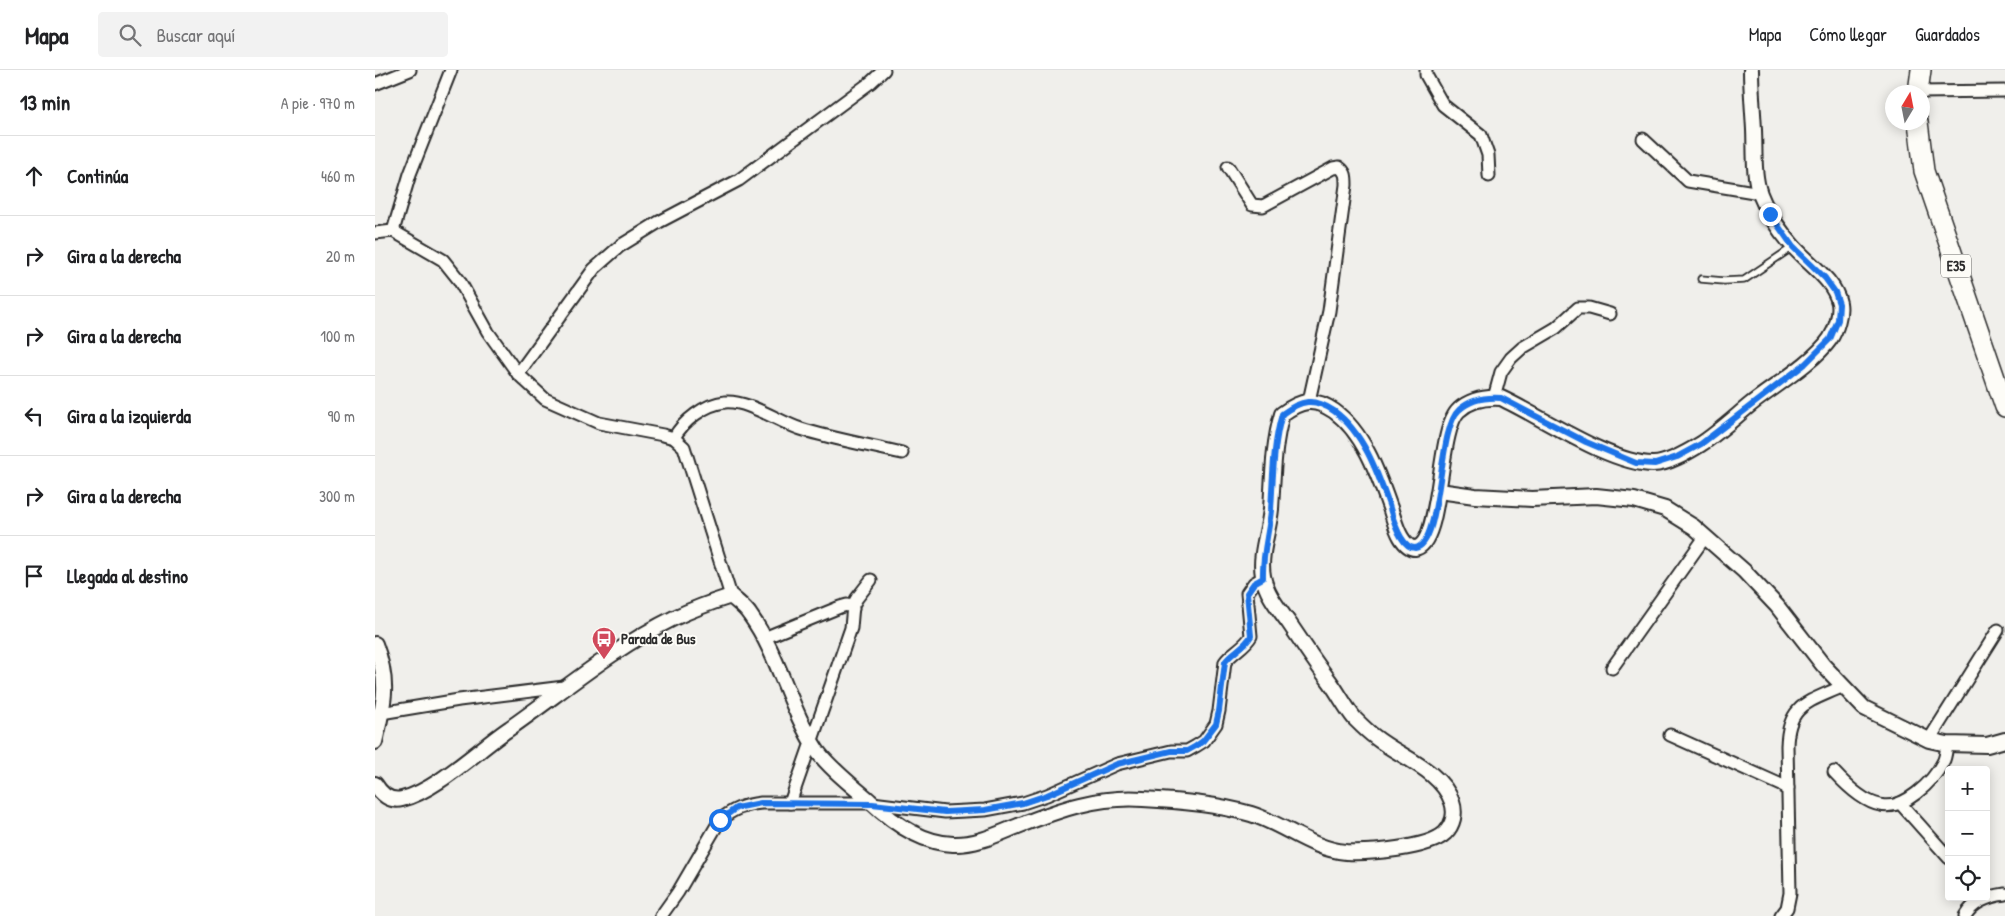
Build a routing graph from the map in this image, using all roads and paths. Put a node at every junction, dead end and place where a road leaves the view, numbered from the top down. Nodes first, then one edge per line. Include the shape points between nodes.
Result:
1 (410, 70) edge
2 (451, 70) edge
3 (884, 70) edge
4 (1426, 70) edge
5 (1751, 70) edge
6 (1921, 70) edge
7 (375, 84) edge
8 (1919, 85) edge
9 (2005, 91) edge
10 (1930, 92) edge
11 (1919, 130) edge
12 (1643, 139) dead end
13 (1228, 167) dead end
14 (1489, 176) dead end
15 (1760, 193) junction
16 (393, 231) junction
17 (375, 233) edge
18 (1793, 247) junction
19 (1701, 279) dead end
20 (1610, 314) dead end
21 (518, 374) junction
22 (1494, 398) junction
23 (1309, 401) junction
24 (2005, 407) edge
25 (674, 438) junction
26 (902, 453) dead end
27 (1439, 491) junction
28 (1705, 537) junction
29 (1263, 578) junction
30 (871, 580) dead end
31 (731, 596) junction
32 (853, 609) junction
33 (1998, 630) dead end
34 (764, 638) junction
35 (375, 644) edge
36 (1612, 668) dead end
37 (1843, 686) junction
38 (564, 687) junction
39 (378, 714) edge
40 (1669, 735) dead end
41 (811, 740) junction
42 (1929, 740) junction
43 (2005, 740) edge
44 (375, 742) edge
45 (1947, 744) junction
46 (1834, 772) dead end
47 (375, 784) edge
48 (1788, 788) junction
49 (790, 803) junction
50 (1900, 803) junction
51 (872, 804) junction
52 (1947, 856) edge
53 (2005, 894) edge
54 (1990, 897) edge
55 (1981, 901) edge
56 (661, 916) edge
57 (1781, 916) edge
58 (1965, 916) edge

1 - 7 street
2 - 16 street via 410,174
3 - 21 street via 739,180 620,246 594,268
4 - 14 street via 1443,105 1481,135 1488,155
5 - 15 street via 1755,165
6 - 8 highway
9 - 10 street
11 - 24 highway, E35 via 1924,171 1996,373
12 - 15 street via 1688,181
13 - 23 street via 1253,205 1258,206 1270,203 1333,168 1339,167 1346,175 1329,311
15 - 18 street
16 - 17 street
16 - 21 street via 443,260
18 - 19 lane via 1744,280
18 - 22 street via 1835,292 1839,304 1838,320 1830,339 1805,364 1701,444 1677,457 1655,464 1636,463 1586,442 1501,398
20 - 22 street via 1578,308 1556,328 1522,348 1501,372
21 - 25 street via 545,398 599,423
22 - 27 street via 1471,402 1457,411 1447,438
23 - 27 street via 1325,405 1346,420 1365,448 1407,546 1415,548 1427,538
23 - 29 street via 1294,405 1282,414 1278,428 1271,511 1262,562
25 - 26 street via 687,420 713,405 734,402 802,429
25 - 31 street via 684,447
27 - 28 street via 1494,497 1596,496 1634,500 1665,510
28 - 36 street
28 - 37 street via 1777,606
29 - 51 street via 1254,583 1247,593 1251,636 1225,662 1216,724 1196,746 1187,751 1171,751 1117,764 1047,795 985,810 945,812
29 - 51 street via 1268,593 1355,718 1389,748 1429,772 1447,790 1454,817 1447,832 1410,846 1371,852 1341,852 1309,842 1253,815 1213,805 1134,798 1099,799 982,841 952,844 917,836
30 - 32 street
31 - 34 street via 749,613
31 - 38 street via 674,618
32 - 34 street via 840,606
32 - 41 street via 851,628
33 - 42 street
34 - 41 street
35 - 39 street via 385,682
37 - 42 street via 1864,708
37 - 48 street via 1799,708 1791,720
38 - 39 street
38 - 47 street via 423,790 401,800 388,798 379,792
39 - 44 street
40 - 48 street
41 - 49 street
41 - 51 street via 818,752
42 - 45 street
43 - 45 street via 1987,745
45 - 50 street via 1944,760 1935,775 1926,786
46 - 50 street via 1878,805 1891,807
48 - 57 street via 1790,893 1787,908
49 - 51 street
49 - 56 street via 746,805 729,812 720,820
50 - 52 street
53 - 54 street
55 - 58 street

